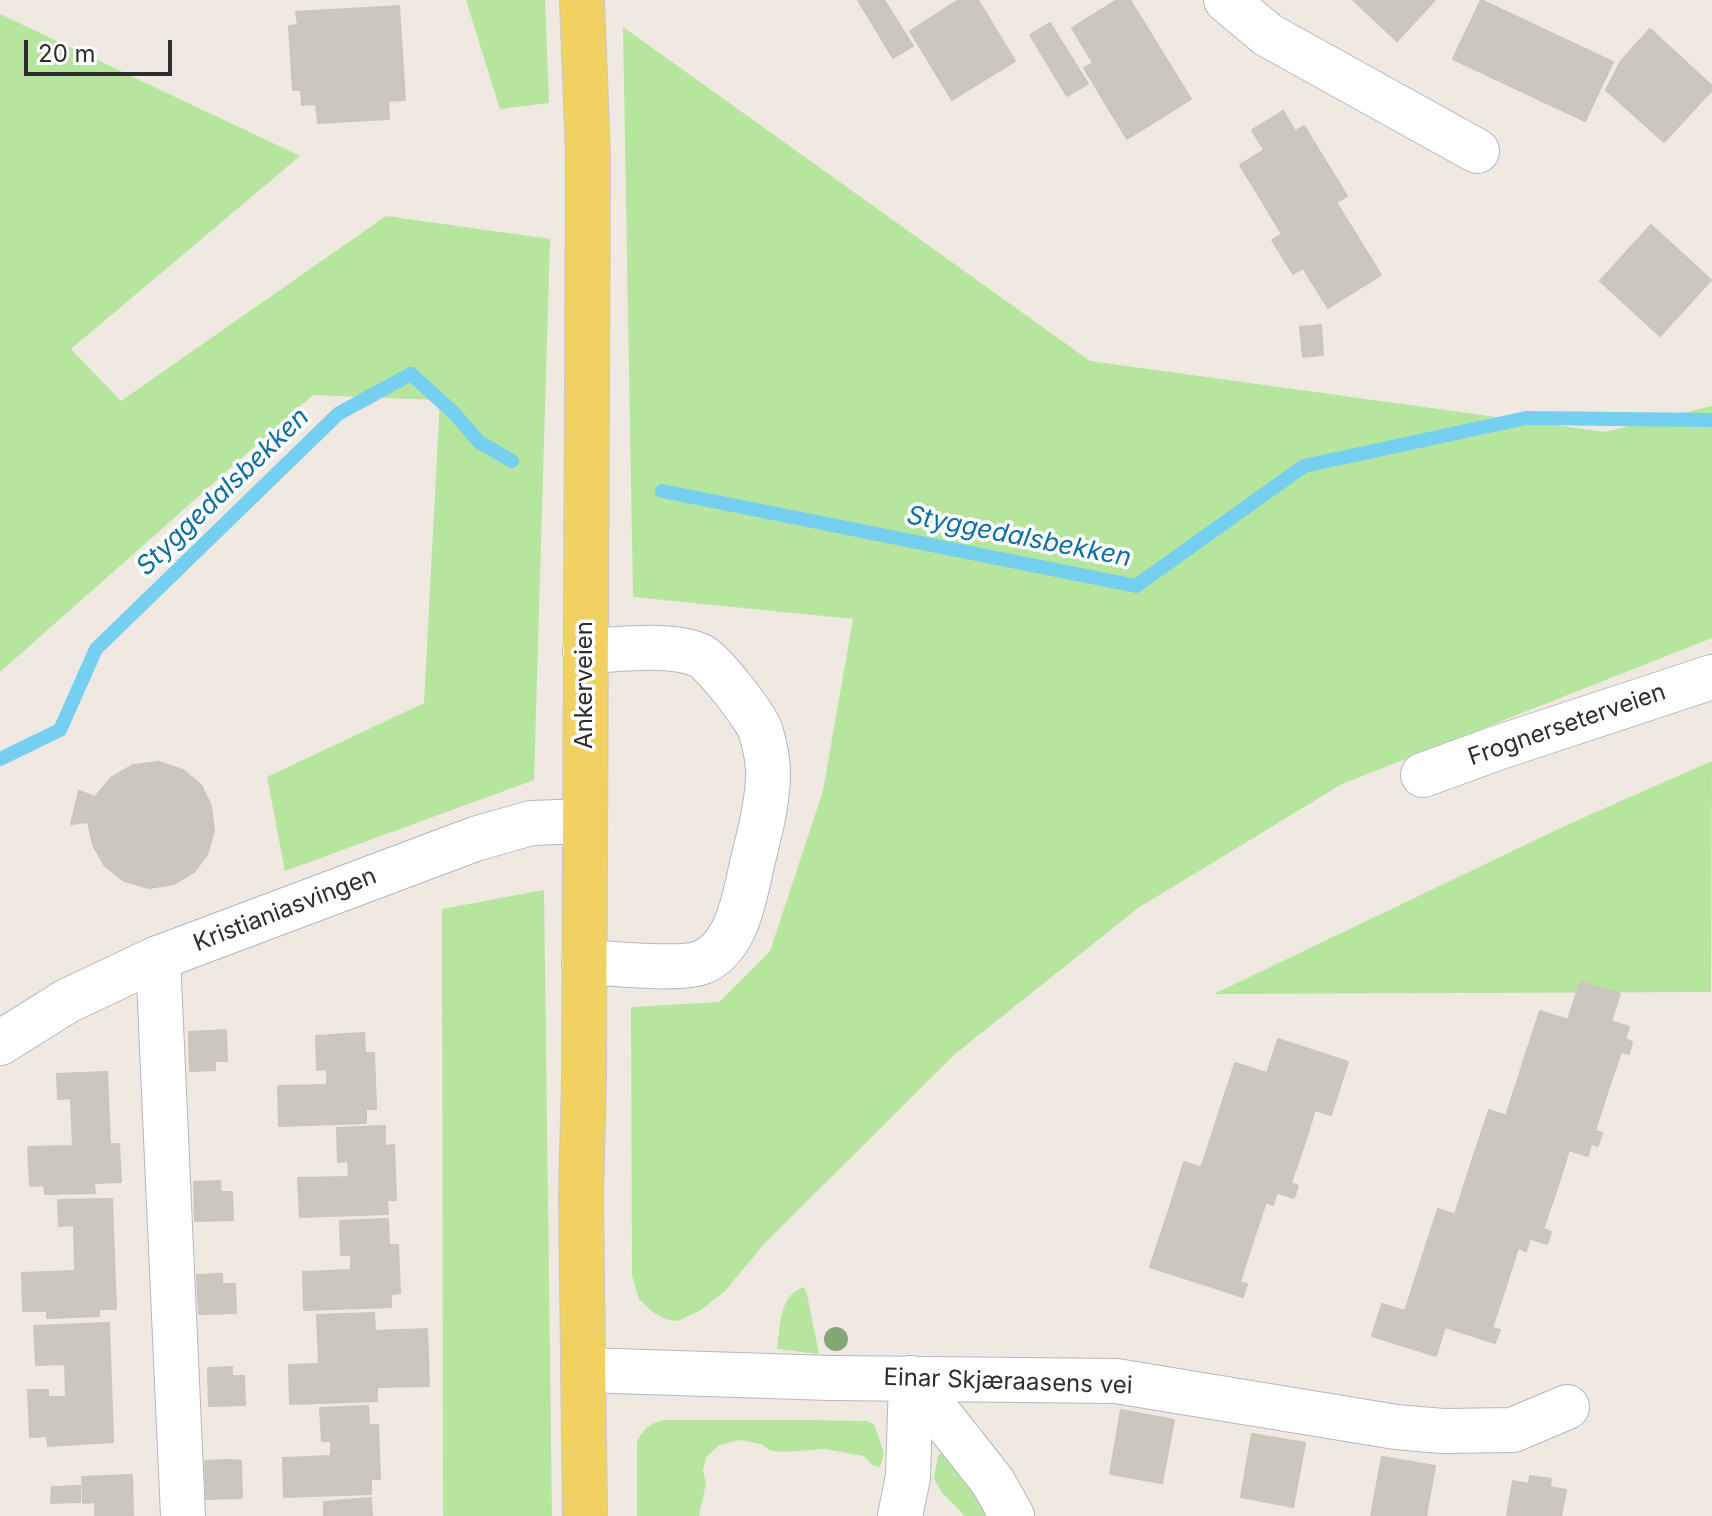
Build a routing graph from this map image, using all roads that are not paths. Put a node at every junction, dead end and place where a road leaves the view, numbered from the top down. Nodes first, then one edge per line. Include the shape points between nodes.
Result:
1 (582, 0) edge
2 (1226, 0) edge
3 (1477, 151) dead end
4 (585, 651) junction
5 (1712, 677) edge
6 (1423, 775) dead end
7 (585, 821) junction
8 (158, 958) junction
9 (584, 962) junction
10 (0, 1043) edge
11 (584, 1370) junction
12 (911, 1378) junction
13 (1567, 1407) dead end
14 (183, 1516) edge
15 (585, 1516) edge
16 (900, 1516) edge
17 (1012, 1516) edge

1 - 4 main road, Ankerveien via 588,156
2 - 3 street via 1268,35
4 - 7 main road, Ankerveien
4 - 9 street via 681,650 703,657 760,729 768,776 764,823 743,908 733,932 717,950 701,962 679,964
5 - 6 street, Frognerseterveien
7 - 8 street, Kristianiasvingen via 531,823 475,839
7 - 9 main road, Ankerveien
8 - 10 street, Kristianiasvingen via 67,1001
8 - 14 street
9 - 11 main road, Ankerveien
11 - 12 street, Einar Skjæraasens vei
11 - 15 main road
12 - 13 street, Einar Skjæraasens vei via 1116,1381 1443,1431 1513,1430
12 - 16 street via 908,1477
12 - 17 street via 993,1482

